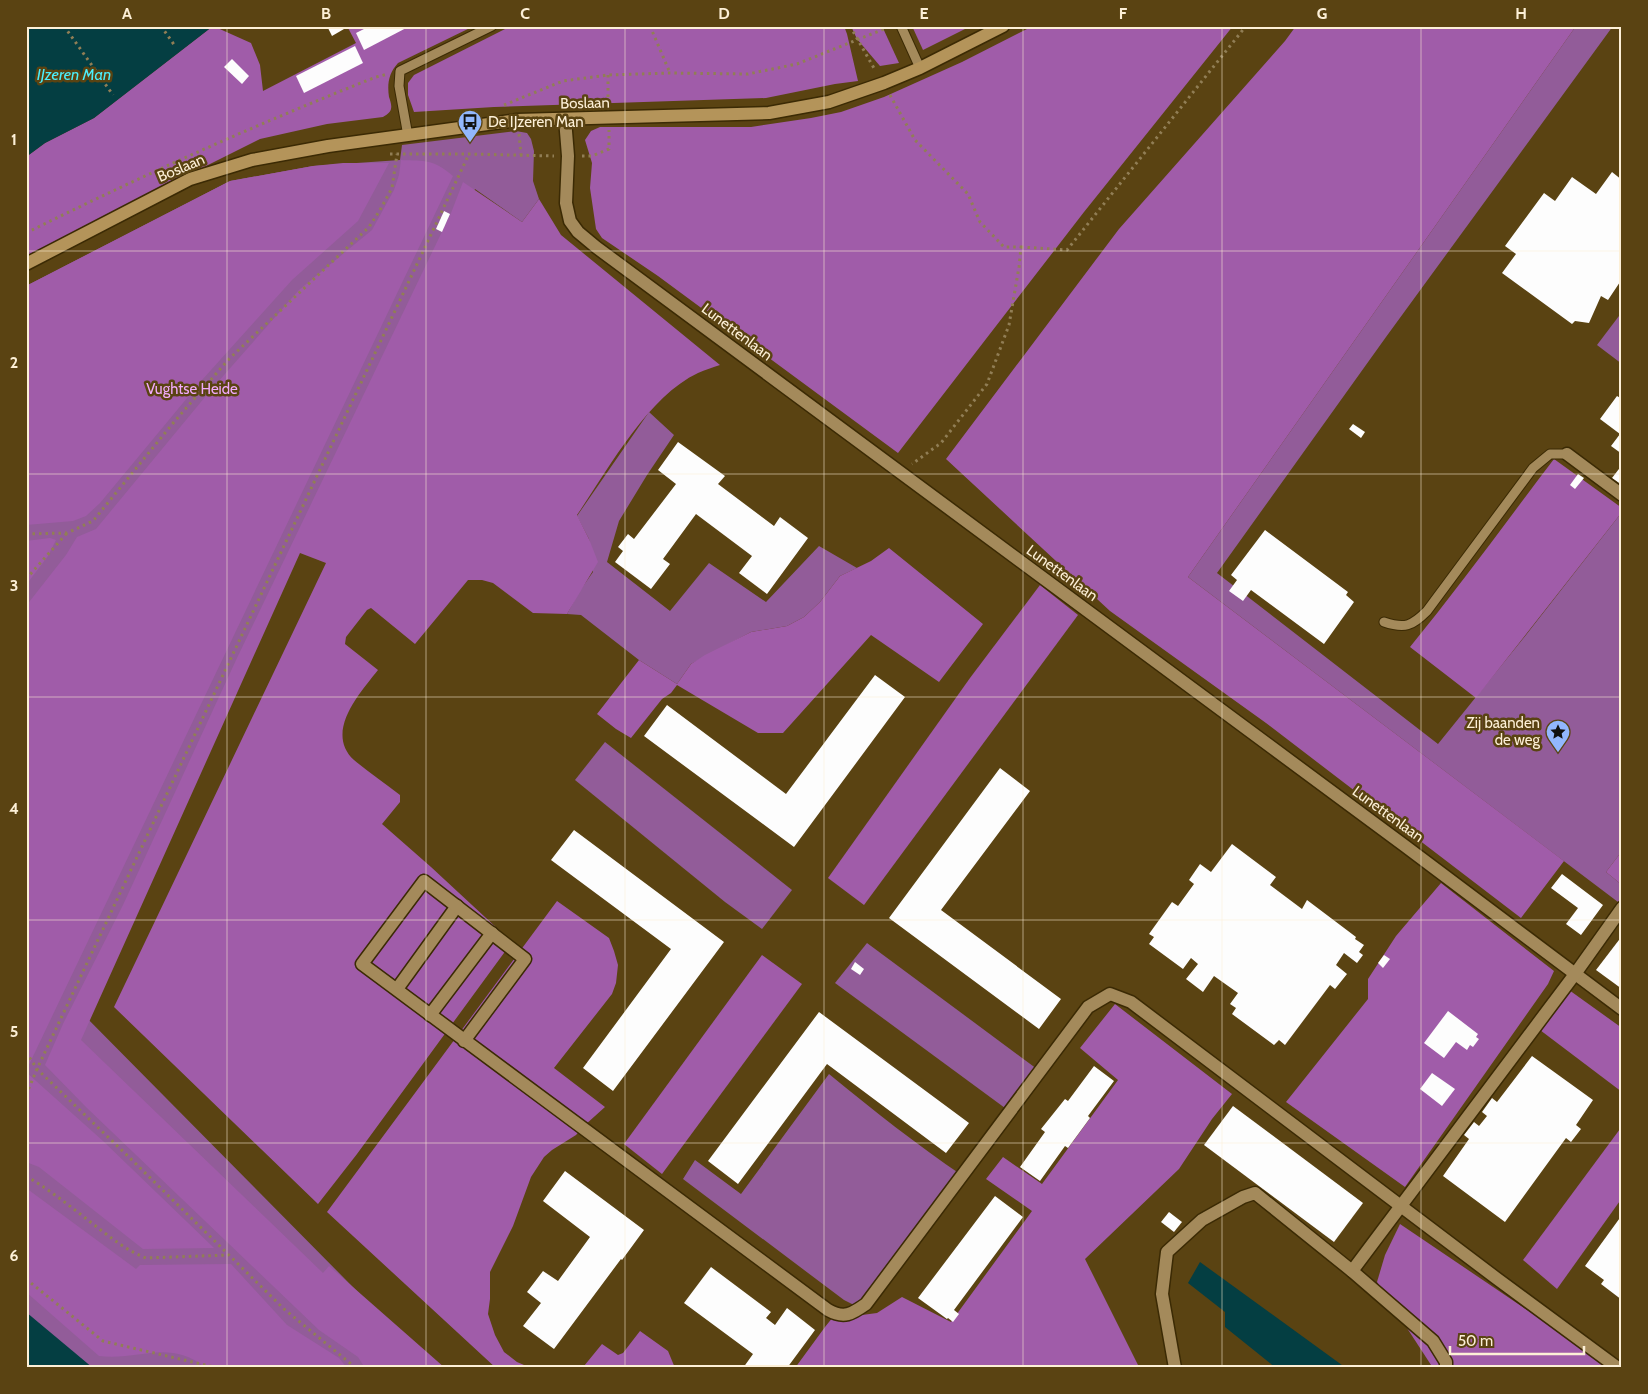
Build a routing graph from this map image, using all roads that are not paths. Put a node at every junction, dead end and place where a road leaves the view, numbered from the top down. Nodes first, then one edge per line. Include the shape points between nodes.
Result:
1 (492, 26) edge
2 (901, 26) edge
3 (1003, 26) edge
4 (920, 68) junction
5 (565, 119) junction
6 (408, 136) junction
7 (26, 264) edge
8 (1567, 454) joint
9 (1622, 495) edge
10 (1384, 622) dead end
11 (457, 906) junction
12 (1622, 908) edge
13 (492, 933) junction
14 (1575, 974) junction
15 (397, 988) junction
16 (1622, 1009) edge
17 (430, 1015) junction
18 (464, 1040) junction
19 (1401, 1207) junction
20 (1352, 1271) junction
21 (1175, 1368) edge
22 (1446, 1368) edge
23 (1618, 1368) edge

1 - 6 lane via 400,71 399,86
2 - 4 lane
3 - 4 main road, Boslaan
4 - 5 main road, Boslaan via 829,102 769,113
5 - 6 main road, Boslaan via 517,120
5 - 14 street, Lunettenlaan via 568,156 566,202 570,221 578,232
6 - 7 main road, Boslaan via 252,160 190,179
8 - 9 street
8 - 10 lane via 1550,454 1533,468 1418,620 1398,627
11 - 13 street
11 - 15 street
11 - 15 street via 424,880 362,964
12 - 14 street
13 - 17 street
13 - 18 street via 525,959
14 - 16 street, Lunettenlaan
14 - 19 street
15 - 17 street
17 - 18 street
18 - 19 street via 837,1316 853,1313 866,1304 1088,1007 1110,994 1131,1002
19 - 20 street
19 - 23 street
20 - 21 street via 1255,1193 1243,1197 1202,1220 1167,1252 1162,1294
20 - 22 street via 1433,1341 1446,1362

